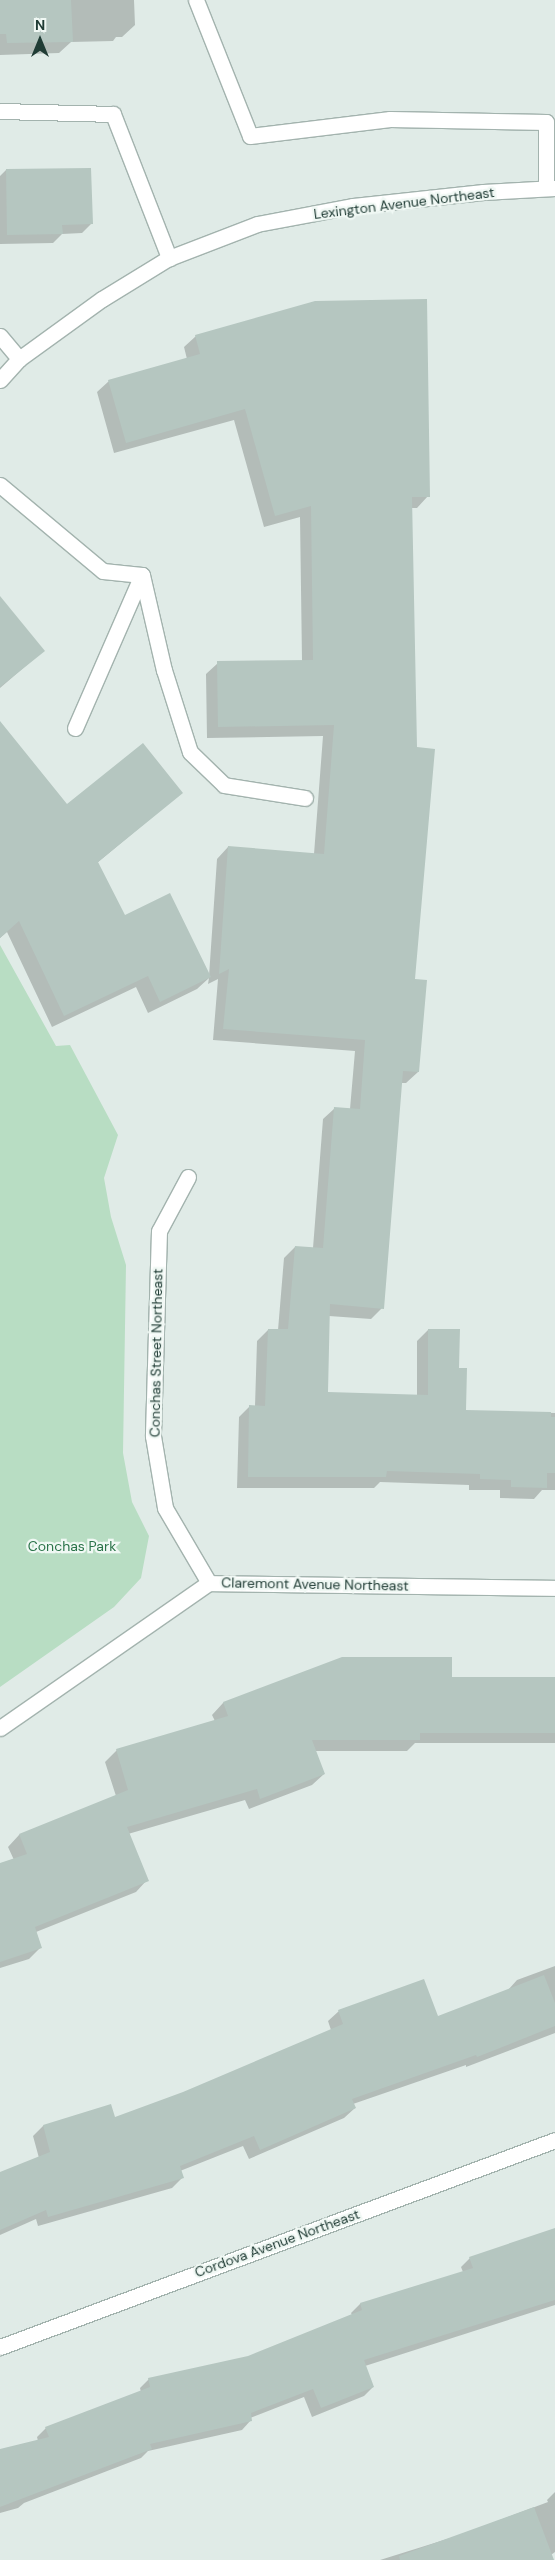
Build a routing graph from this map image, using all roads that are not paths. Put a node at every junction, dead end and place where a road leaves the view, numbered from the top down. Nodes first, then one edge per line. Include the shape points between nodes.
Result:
1 (196, 0) edge
2 (0, 111) edge
3 (551, 188) edge
4 (169, 258) junction
5 (0, 336) edge
6 (19, 358) junction
7 (0, 380) edge
8 (0, 485) edge
9 (142, 575) junction
10 (75, 728) dead end
11 (305, 798) dead end
12 (188, 1177) dead end
13 (208, 1583) junction
14 (555, 1588) edge
15 (0, 1728) edge
16 (555, 2140) edge
17 (0, 2347) edge

1 - 3 street via 250,136 390,119 546,122
2 - 4 street via 113,114
3 - 4 street, Lexington Avenue Northeast via 483,192 334,209 257,224
4 - 6 street, Lexington Avenue Northeast via 102,299
5 - 6 street
6 - 7 street, Lexington Avenue Northeast
8 - 9 street via 103,571
9 - 10 street
9 - 11 street via 164,670 190,752 224,784
12 - 13 street, Conchas Street Northeast via 158,1231 153,1436 165,1508
13 - 14 street, Claremont Avenue Northeast
13 - 15 street, Claremont Avenue Northeast
16 - 17 street, Cordova Avenue Northeast

